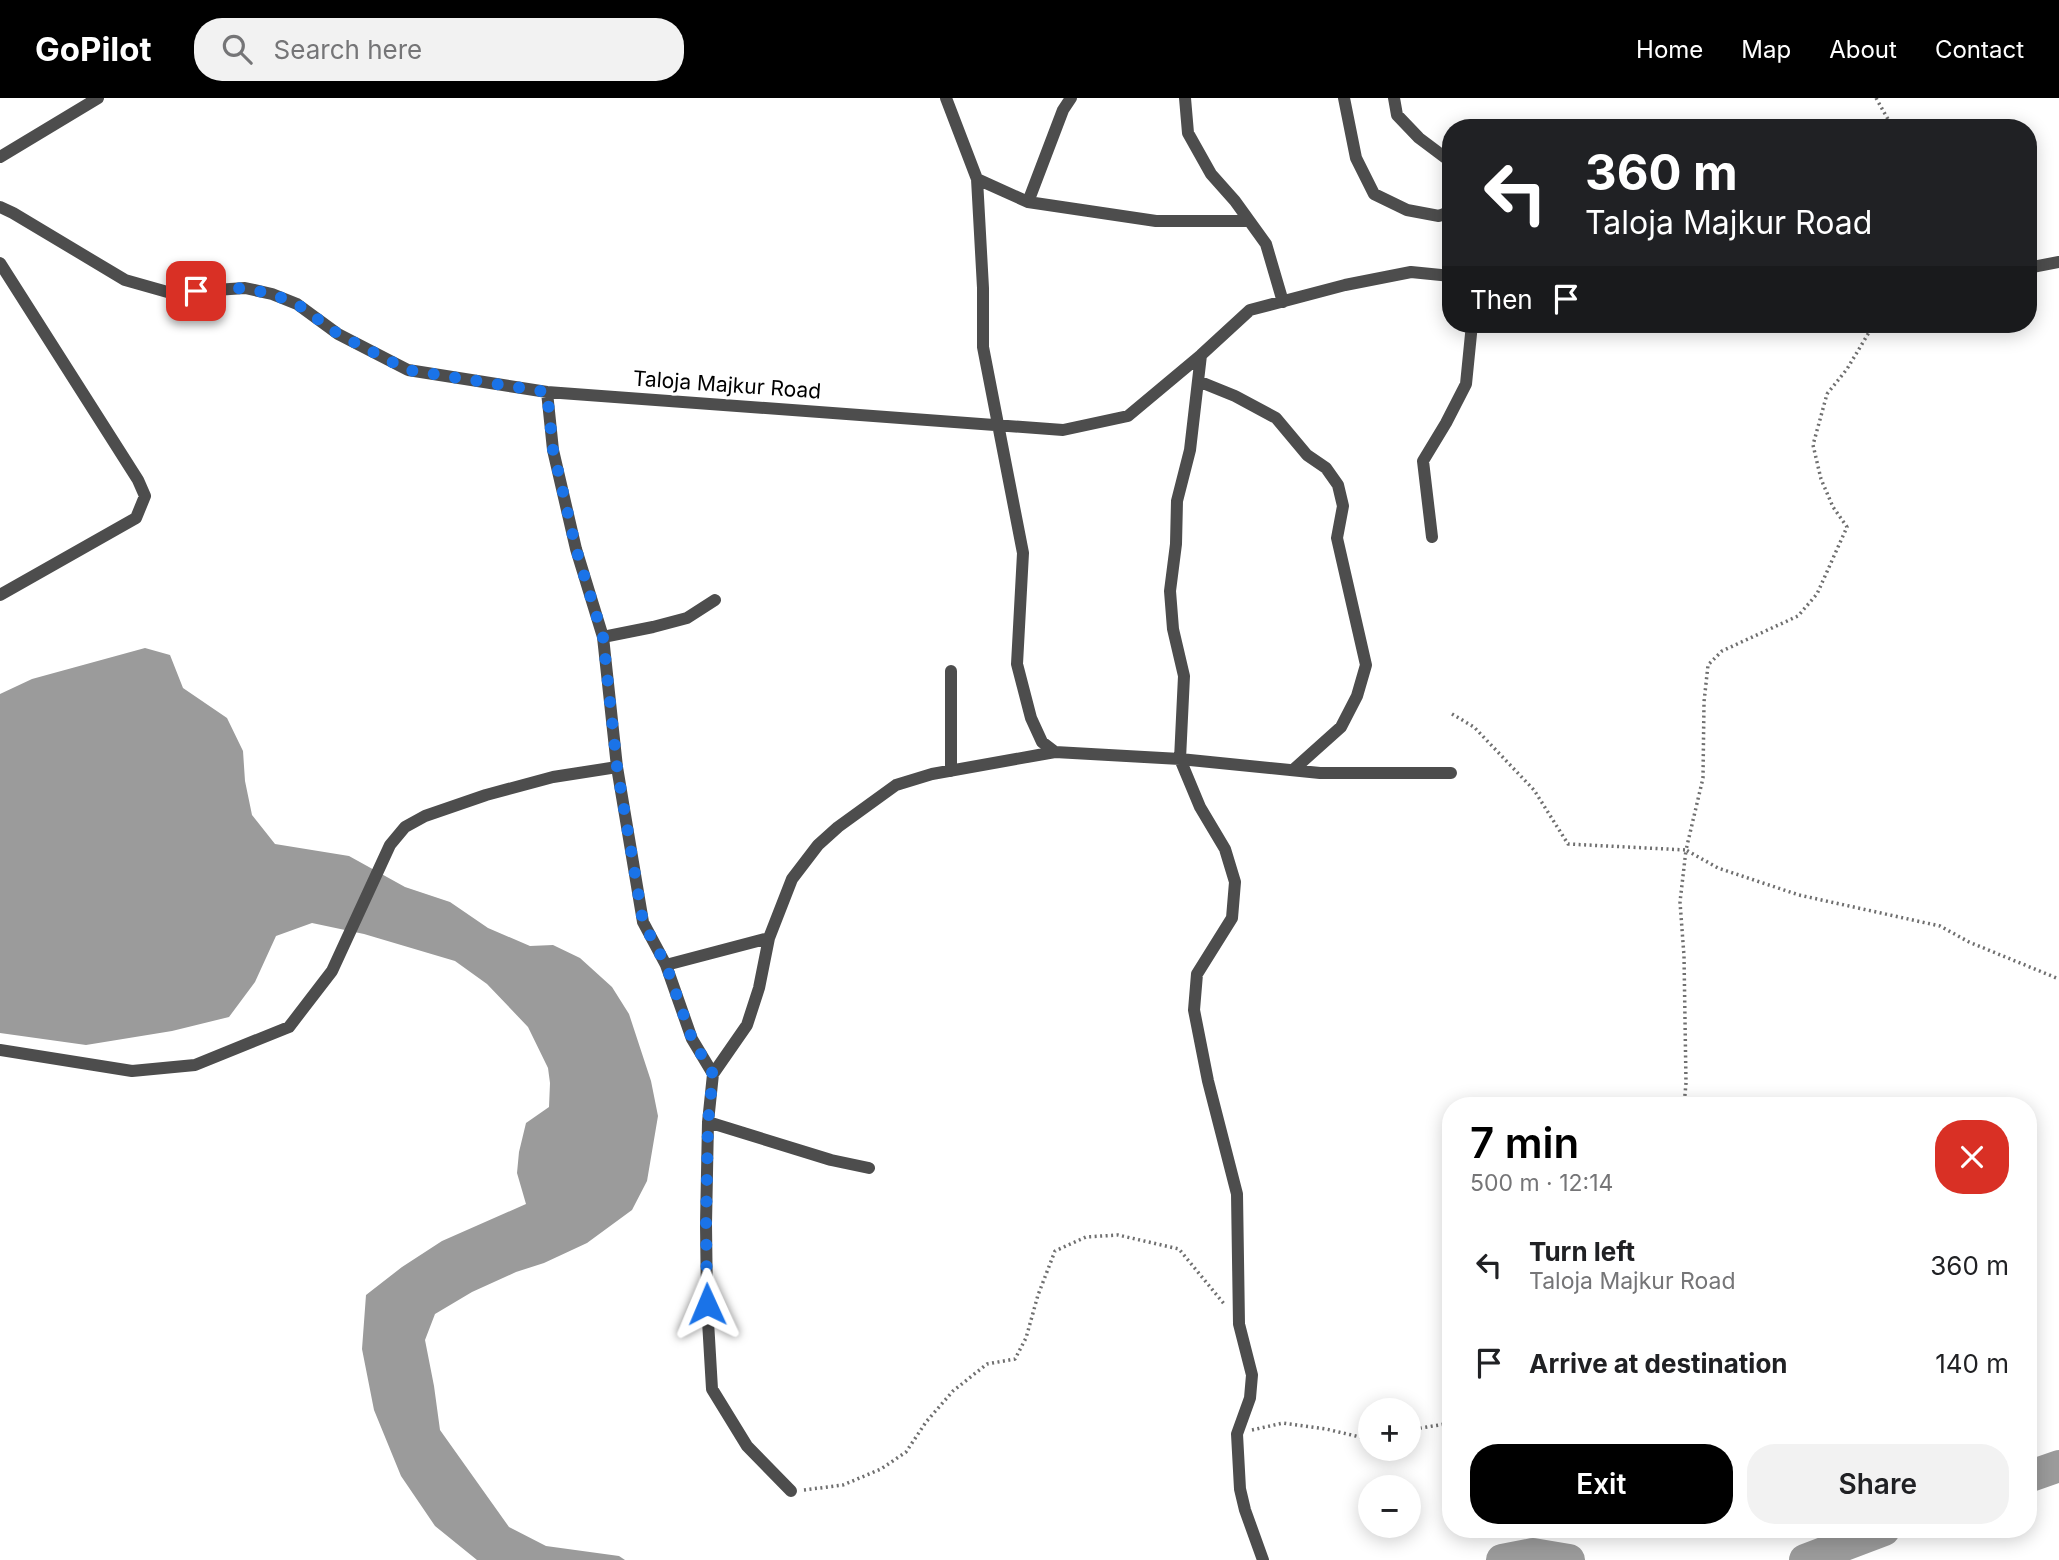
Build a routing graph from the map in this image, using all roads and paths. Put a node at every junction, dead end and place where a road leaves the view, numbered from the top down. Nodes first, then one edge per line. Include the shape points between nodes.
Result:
1 (98, 98) edge
2 (946, 98) edge
3 (1071, 98) edge
4 (1185, 98) edge
5 (1345, 98) edge
6 (1394, 98) edge
7 (1876, 98) edge
8 (1888, 119) edge
9 (1442, 155) edge
10 (0, 157) edge
11 (977, 178) junction
12 (1028, 202) junction
13 (0, 207) edge
14 (1442, 215) edge
15 (1249, 221) junction
16 (2059, 262) edge
17 (0, 263) edge
18 (2037, 266) edge
19 (1442, 275) edge
20 (1283, 302) junction
21 (1471, 333) edge
22 (1869, 333) edge
23 (1201, 355) junction
24 (1198, 381) junction
25 (547, 392) junction
26 (999, 425) junction
27 (1432, 537) dead end
28 (0, 595) edge
29 (715, 600) dead end
30 (603, 637) junction
31 (951, 671) dead end
32 (1452, 714) dead end
33 (1055, 752) junction
34 (1180, 759) junction
35 (617, 767) junction
36 (1293, 770) junction
37 (951, 771) junction
38 (1451, 773) dead end
39 (1686, 850) junction
40 (769, 938) junction
41 (666, 965) junction
42 (2059, 979) edge
43 (0, 1050) edge
44 (713, 1074) junction
45 (1685, 1097) edge
46 (708, 1122) junction
47 (869, 1168) dead end
48 (1239, 1324) junction
49 (1442, 1424) edge
50 (1421, 1428) edge
51 (1237, 1434) junction
52 (1358, 1437) edge
53 (791, 1491) joint
54 (1263, 1560) edge

1 - 10 street
2 - 11 street
3 - 12 street
4 - 15 street via 1188,132 1211,174
5 - 14 street via 1356,158 1374,194 1407,210
6 - 9 street via 1397,115
7 - 8 path
11 - 12 street
11 - 26 street via 983,347
12 - 15 street via 1156,221
13 - 25 street, Taloja Majkur Road via 125,281 171,293 245,288 272,294 408,370
15 - 20 street via 1266,244
16 - 18 street
17 - 28 street via 145,496 136,518
19 - 20 street, Taloja Majkur Road via 1411,272
20 - 23 street, Taloja Majkur Road via 1250,310
21 - 27 street via 1466,384 1423,461
22 - 39 path via 1827,394 1813,445 1821,479 1847,527 1817,594 1798,616 1722,651 1708,665 1703,778
23 - 24 street
23 - 26 street, Taloja Majkur Road via 1128,416 1063,430
24 - 34 street via 1190,450 1177,501 1170,591 1184,676
24 - 36 street via 1276,418 1338,485 1343,506 1337,538 1366,665 1341,727
25 - 26 street, Taloja Majkur Road
25 - 30 street via 553,450
26 - 33 street via 1023,554 1017,663 1031,718 1042,743
29 - 30 street via 687,618
30 - 35 street
31 - 37 street
32 - 39 path via 1474,727 1534,790 1568,844
33 - 34 street
33 - 37 street
34 - 36 street
34 - 48 street via 1200,807 1225,849 1235,882 1232,918 1197,974 1194,1010 1237,1194
35 - 41 street via 643,922
35 - 43 street via 553,777 486,795 405,827 390,845 332,971 289,1027 195,1065 132,1071
36 - 38 street
37 - 40 street via 896,785 818,845 792,879
39 - 42 path via 1718,868 1799,895 1940,926
39 - 45 path via 1680,902
40 - 41 street
40 - 44 street via 760,988 747,1025
41 - 44 street via 692,1039
44 - 46 street
46 - 47 street
46 - 53 street via 707,1304 712,1389 747,1446
48 - 51 street via 1252,1375 1250,1398
48 - 53 path via 1179,1249 1118,1234 1086,1237 1055,1251 1015,1360 987,1364 953,1391 906,1452 881,1469 843,1485
49 - 50 path
51 - 52 path via 1283,1423
51 - 54 street via 1240,1489

